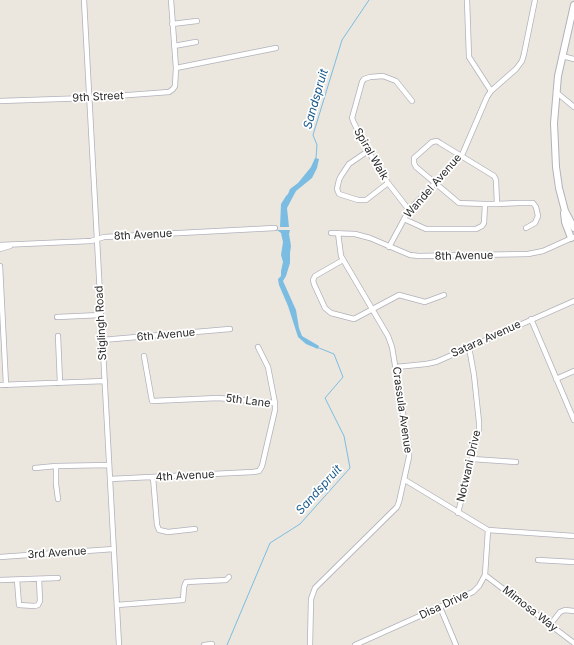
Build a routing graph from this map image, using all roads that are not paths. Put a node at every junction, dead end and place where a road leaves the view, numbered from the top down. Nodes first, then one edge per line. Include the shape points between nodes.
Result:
1 (84, 0) edge
2 (171, 0) edge
3 (467, 0) edge
4 (535, 0) edge
5 (574, 5) edge
6 (197, 21) dead end
7 (172, 24) junction
8 (196, 42) dead end
9 (174, 46) junction
10 (276, 48) dead end
11 (562, 56) junction
12 (574, 59) edge
13 (176, 68) junction
14 (491, 91) junction
15 (556, 92) junction
16 (89, 98) junction
17 (412, 100) dead end
18 (0, 101) edge
19 (574, 107) edge
20 (368, 151) junction
21 (462, 155) junction
22 (388, 184) junction
23 (435, 184) junction
24 (485, 204) junction
25 (497, 204) junction
26 (564, 205) junction
27 (409, 210) junction
28 (404, 219) junction
29 (275, 228) dead end
30 (526, 228) dead end
31 (574, 228) edge
32 (331, 233) dead end
33 (338, 234) junction
34 (572, 238) edge
35 (97, 239) junction
36 (0, 245) edge
37 (12, 245) junction
38 (389, 246) junction
39 (0, 249) edge
40 (343, 260) junction
41 (0, 266) edge
42 (444, 294) dead end
43 (574, 300) edge
44 (373, 310) junction
45 (101, 315) junction
46 (58, 317) dead end
47 (531, 319) junction
48 (230, 329) dead end
49 (58, 336) dead end
50 (102, 340) junction
51 (258, 347) dead end
52 (469, 347) junction
53 (144, 356) dead end
54 (396, 367) junction
55 (574, 371) edge
56 (556, 379) junction
57 (105, 381) junction
58 (60, 383) junction
59 (0, 385) edge
60 (6, 385) junction
61 (275, 403) junction
62 (574, 420) edge
63 (472, 459) junction
64 (516, 462) dead end
65 (109, 465) junction
66 (56, 466) junction
67 (35, 468) dead end
68 (259, 471) joint
69 (153, 477) junction
70 (110, 479) junction
71 (404, 480) junction
72 (58, 499) dead end
73 (458, 513) junction
74 (195, 529) dead end
75 (488, 530) junction
76 (574, 536) edge
77 (114, 549) junction
78 (0, 557) edge
79 (538, 560) dead end
80 (574, 562) edge
81 (486, 575) junction
82 (58, 578) dead end
83 (229, 578) dead end
84 (39, 579) junction
85 (0, 580) edge
86 (17, 580) junction
87 (117, 605) junction
88 (440, 607) junction
89 (574, 611) edge
90 (550, 625) junction
91 (366, 643) edge
92 (574, 643) edge
93 (212, 644) edge
94 (119, 645) edge
95 (204, 645) edge
96 (310, 645) edge
97 (355, 645) edge
98 (456, 645) edge

1 - 16 street, Stiglingh Road
2 - 7 street, 9th Street
3 - 14 street via 469,57
4 - 14 street, Wandel Avenue via 522,61 516,70
5 - 11 main road
6 - 7 street
7 - 9 street, 9th Street
8 - 9 street
9 - 13 street, 9th Street
10 - 13 street
11 - 12 street
11 - 15 main road
13 - 16 street, 9th Street via 175,86 169,92
14 - 21 street, Wandel Avenue
15 - 19 street
15 - 26 main road via 554,144 557,176
16 - 18 street, 9th Street
16 - 35 street, Stiglingh Road
17 - 20 street, Spiral Walk via 398,83 388,77 368,77 363,80 352,118
20 - 22 street, Spiral Walk
20 - 22 street via 352,162 341,176 337,189 339,194 366,200
21 - 23 street, Wandel Avenue
21 - 23 street via 434,141 414,158 416,167
21 - 25 street via 494,176
22 - 27 street, Spiral Walk
23 - 24 street via 459,203
23 - 27 street, Wandel Avenue
24 - 25 street
24 - 28 street via 484,223 476,229 426,229
25 - 30 street via 535,205 538,213 536,220
26 - 31 main road
26 - 34 main road via 564,219
27 - 28 street, Wandel Avenue
28 - 38 street, Wandel Avenue
29 - 35 street, 8th Avenue
32 - 33 street, 8th Avenue
33 - 38 street, 8th Avenue via 355,234
33 - 40 street, Crassula Avenue
34 - 38 street, 8th Avenue via 543,251 518,255 419,256
35 - 37 street, 8th Avenue
35 - 45 street, Stiglingh Road
36 - 37 street, 8th Avenue
37 - 39 street, 8th Avenue
40 - 44 street, Crassula Avenue
40 - 44 street via 314,278 314,284 325,308 331,314 351,319
41 - 60 street
42 - 44 street via 425,302 399,295
43 - 47 street, Satara Avenue
44 - 54 street, Crassula Avenue via 388,336
45 - 46 street
45 - 50 street, Stiglingh Road
47 - 52 street, Satara Avenue
47 - 56 street
48 - 50 street, 6th Avenue
49 - 58 street
50 - 57 street, Stiglingh Road
51 - 61 street via 268,367
52 - 54 street, Satara Avenue via 436,362
52 - 63 street, Notwani Drive via 479,422
53 - 61 street, 5th Lane via 152,401 218,398
54 - 71 street, Crassula Avenue via 409,452
55 - 56 street
56 - 62 street
57 - 58 street
57 - 65 street, Stiglingh Road
58 - 60 street
59 - 60 street
61 - 68 street, 5th Lane
63 - 64 street
63 - 73 street, Notwani Drive
65 - 66 street
65 - 70 street, Stiglingh Road
66 - 67 street
66 - 72 street
68 - 69 street, 4th Avenue
69 - 70 street, 4th Avenue
69 - 74 street via 159,530 168,532
70 - 77 street, Stiglingh Road
71 - 73 street
71 - 96 street, Crassula Avenue via 397,507 315,588 311,599
73 - 75 street
75 - 76 street
75 - 81 street
77 - 78 street, 3rd Avenue
77 - 87 street, Stiglingh Road
79 - 80 street
81 - 88 street, Disa Drive via 471,594
81 - 90 street, Mimosa Way
82 - 84 street
83 - 87 street via 186,582 183,600
84 - 86 street
84 - 86 street via 40,601 35,606 19,605
85 - 86 street
87 - 94 street, Stiglingh Road
88 - 91 street, Disa Drive
88 - 98 street
89 - 90 street via 560,612
90 - 92 street, Mimosa Way
91 - 97 street, Disa Drive
93 - 95 street

